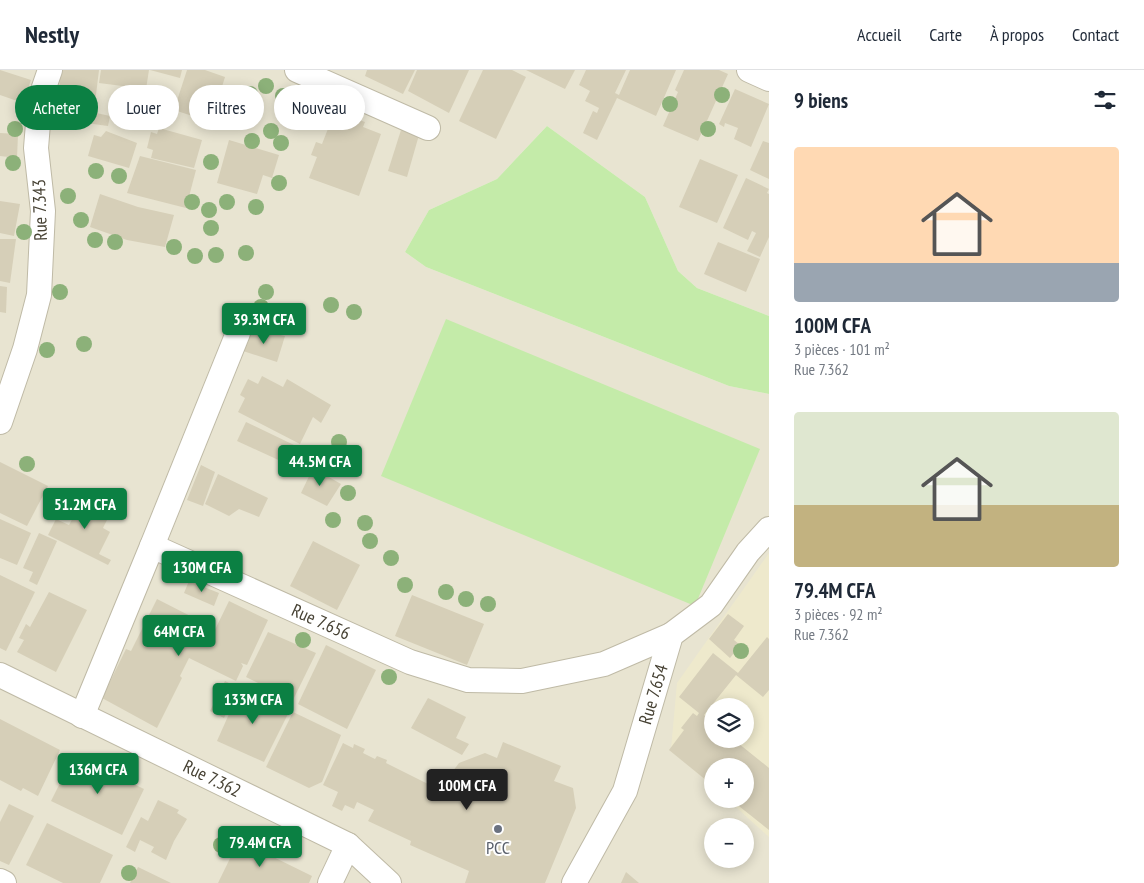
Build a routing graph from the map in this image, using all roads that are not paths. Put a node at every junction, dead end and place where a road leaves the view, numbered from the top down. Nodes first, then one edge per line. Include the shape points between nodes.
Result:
1 (50, 70) edge
2 (297, 70) edge
3 (749, 70) edge
4 (769, 79) edge
5 (428, 128) dead end
6 (238, 333) dead end
7 (0, 422) edge
8 (769, 530) edge
9 (152, 546) junction
10 (671, 635) junction
11 (0, 676) edge
12 (82, 716) junction
13 (348, 845) junction
14 (0, 881) edge
15 (4, 883) edge
16 (330, 883) edge
17 (389, 883) edge
18 (574, 883) edge

1 - 7 street, Rue 7.343 via 40,99 36,148 43,211 40,295
2 - 5 street
3 - 4 street
6 - 9 street
8 - 10 street via 748,552 711,605
9 - 10 street, Rue 7.656 via 410,662 468,680 522,680 604,664
9 - 12 street
10 - 18 street, Rue 7.654 via 625,791
11 - 12 street, Rue 7.362
12 - 13 street, Rue 7.362
13 - 16 street
13 - 17 street, Rue 7.362
14 - 15 street

